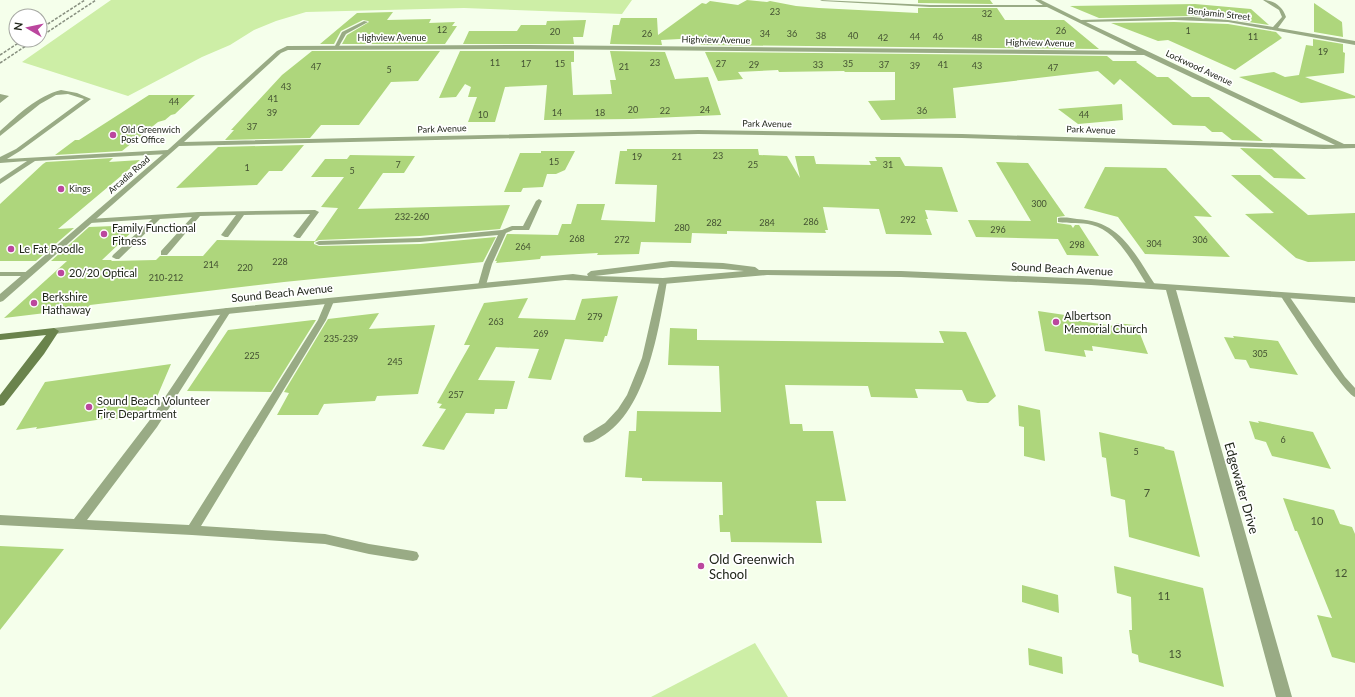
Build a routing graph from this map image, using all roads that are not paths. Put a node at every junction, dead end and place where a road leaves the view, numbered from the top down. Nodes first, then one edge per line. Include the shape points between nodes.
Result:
1 (822, 0) edge
2 (1037, 0) edge
3 (1265, 0) edge
4 (1047, 6) junction
5 (1080, 21) junction
6 (366, 22) dead end
7 (1274, 29) junction
8 (1355, 43) edge
9 (336, 47) junction
10 (287, 48) joint
11 (1146, 53) junction
12 (0, 96) edge
13 (0, 100) edge
14 (0, 134) edge
15 (178, 144) junction
16 (1344, 146) junction
17 (1355, 146) edge
18 (168, 152) junction
19 (1355, 152) edge
20 (33, 160) junction
21 (0, 161) edge
22 (0, 182) edge
23 (538, 201) dead end
24 (242, 213) junction
25 (198, 214) junction
26 (158, 216) junction
27 (1061, 220) dead end
28 (90, 221) junction
29 (503, 232) junction
30 (225, 235) dead end
31 (297, 236) dead end
32 (318, 243) dead end
33 (164, 253) dead end
34 (116, 257) dead end
35 (671, 264) junction
36 (641, 268) junction
37 (767, 272) junction
38 (0, 274) edge
39 (29, 274) junction
40 (566, 278) junction
41 (679, 279) junction
42 (644, 281) junction
43 (663, 281) junction
44 (482, 286) junction
45 (1152, 286) junction
46 (1170, 287) junction
47 (1284, 295) junction
48 (0, 299) edge
49 (1355, 300) edge
50 (330, 301) junction
51 (227, 311) junction
52 (54, 331) junction
53 (0, 337) edge
54 (1355, 394) edge
55 (0, 402) edge
56 (588, 439) dead end
57 (0, 520) edge
58 (76, 524) junction
59 (192, 530) junction
60 (413, 556) dead end
61 (1284, 697) edge

1 - 4 street via 930,6
2 - 4 street, Lockwood Avenue
3 - 7 street via 1281,9 1284,17
4 - 5 street, Lockwood Avenue
5 - 7 street, Benjamin Street via 1184,18
5 - 11 street, Lockwood Avenue
6 - 9 lane via 344,33
7 - 8 street, Benjamin Street
9 - 10 street, Highview Avenue
9 - 11 street, Highview Avenue
10 - 15 street, Arcadia Road via 279,52
11 - 16 street, Lockwood Avenue
12 - 13 lane via 6,96
14 - 21 lane via 52,94 70,93 88,99
15 - 16 street, Park Avenue via 698,132
15 - 18 street, Arcadia Road
16 - 17 street, Park Avenue
16 - 19 street, Lockwood Avenue
18 - 20 lane
18 - 28 street, Arcadia Road
20 - 21 lane
20 - 22 lane
23 - 29 lane via 526,228 512,228
24 - 25 lane
24 - 30 lane
24 - 31 lane via 315,212
25 - 26 lane
25 - 33 lane
26 - 28 lane
26 - 34 lane
27 - 45 lane via 1087,222 1108,229 1118,238
28 - 39 street, Arcadia Road
29 - 32 lane via 420,240
29 - 44 lane via 488,264
35 - 36 street, Sound Beach Avenue
35 - 37 street, Sound Beach Avenue via 744,268
35 - 41 street via 683,271 683,276
36 - 40 street, Sound Beach Avenue
36 - 42 street via 638,277
37 - 41 street, Sound Beach Avenue
37 - 45 street, Sound Beach Avenue via 916,274
38 - 39 lane
39 - 48 street, Arcadia Road
40 - 42 street, Sound Beach Avenue
40 - 44 street, Sound Beach Avenue
41 - 43 street, Sound Beach Avenue
42 - 43 street, Sound Beach Avenue
43 - 56 lane via 643,372 628,404 608,427
44 - 50 street, Sound Beach Avenue
45 - 46 street, Sound Beach Avenue
46 - 47 street, Sound Beach Avenue
46 - 61 street, Edgewater Drive
47 - 49 street, Sound Beach Avenue
47 - 54 lane
50 - 51 street, Sound Beach Avenue
50 - 59 lane via 322,320
51 - 52 street, Sound Beach Avenue
51 - 58 lane via 153,424
52 - 53 street, Sound Beach Avenue
52 - 55 street
57 - 58 lane
58 - 59 lane
59 - 60 lane via 326,539

